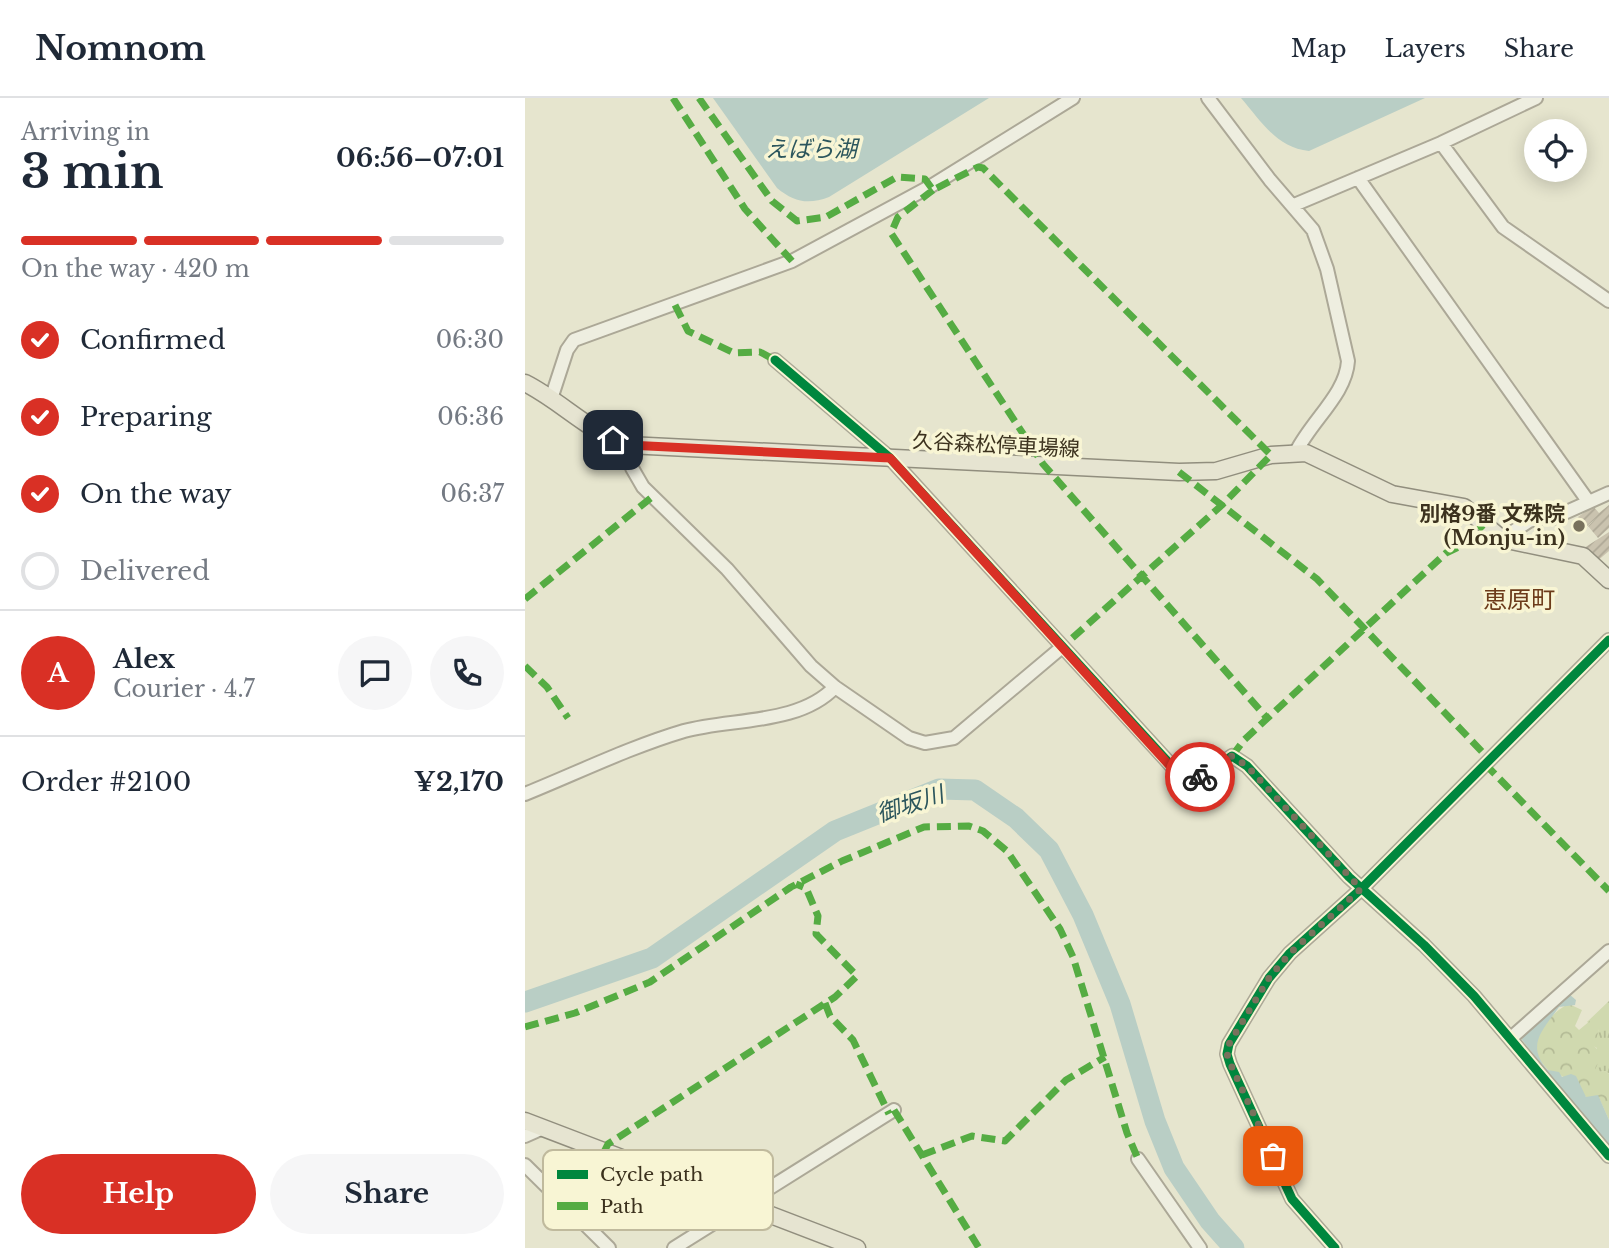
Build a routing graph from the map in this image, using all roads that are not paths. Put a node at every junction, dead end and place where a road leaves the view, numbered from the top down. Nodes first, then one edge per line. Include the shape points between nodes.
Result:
1 (1073, 98) edge
2 (1209, 98) edge
3 (1536, 98) edge
4 (1441, 143) junction
5 (1358, 178) junction
6 (1294, 205) junction
7 (1609, 301) edge
8 (775, 360) dead end
9 (525, 383) edge
10 (552, 396) junction
11 (628, 445) junction
12 (1296, 452) junction
13 (890, 458) junction
14 (1609, 493) edge
15 (1588, 501) junction
16 (1502, 538) junction
17 (1609, 580) edge
18 (1609, 640) edge
19 (1061, 648) junction
20 (835, 687) junction
21 (525, 794) edge
22 (1361, 889) junction
23 (1609, 951) edge
24 (1511, 1038) junction
25 (894, 1110) dead end
26 (525, 1121) edge
27 (543, 1128) junction
28 (525, 1136) edge
29 (600, 1150) edge
30 (1609, 1156) edge
31 (1138, 1159) dead end
32 (525, 1165) edge
33 (543, 1183) edge
34 (773, 1188) edge
35 (773, 1216) edge
36 (591, 1230) edge
37 (704, 1230) edge
38 (609, 1248) edge
39 (674, 1248) edge
40 (857, 1248) edge
41 (1200, 1248) edge
42 (1335, 1248) edge

1 - 10 street via 930,186 792,261 574,340
2 - 6 street
3 - 4 street
4 - 5 street
4 - 7 street via 1503,227
5 - 6 street
5 - 15 street
6 - 12 street via 1313,230 1319,247 1349,361 1345,384 1318,415
8 - 13 street
9 - 10 main road, 久谷森松停車場線
10 - 11 main road, 久谷森松停車場線 via 595,429
11 - 13 main road, 久谷森松停車場線
11 - 20 street via 632,468 643,487 727,569
12 - 13 main road, 久谷森松停車場線 via 1216,471 1179,472
12 - 16 main road, 久谷森松停車場線 via 1314,456 1392,494 1464,507
13 - 19 street
14 - 15 street
15 - 16 street via 1553,518 1529,521
16 - 17 main road, 久谷森松停車場線 via 1583,556
18 - 22 street
19 - 20 street via 968,729 940,742 909,738
19 - 22 street via 1180,775 1202,777 1232,756 1247,766
20 - 21 street via 824,698 784,713 682,732
22 - 24 street via 1424,945
22 - 42 street via 1283,961 1243,1018 1227,1054 1292,1199
23 - 24 street
24 - 30 street
25 - 34 street
26 - 27 main road
27 - 28 street
27 - 29 main road
31 - 41 street
32 - 33 street
35 - 40 main road
36 - 38 street
37 - 39 street

